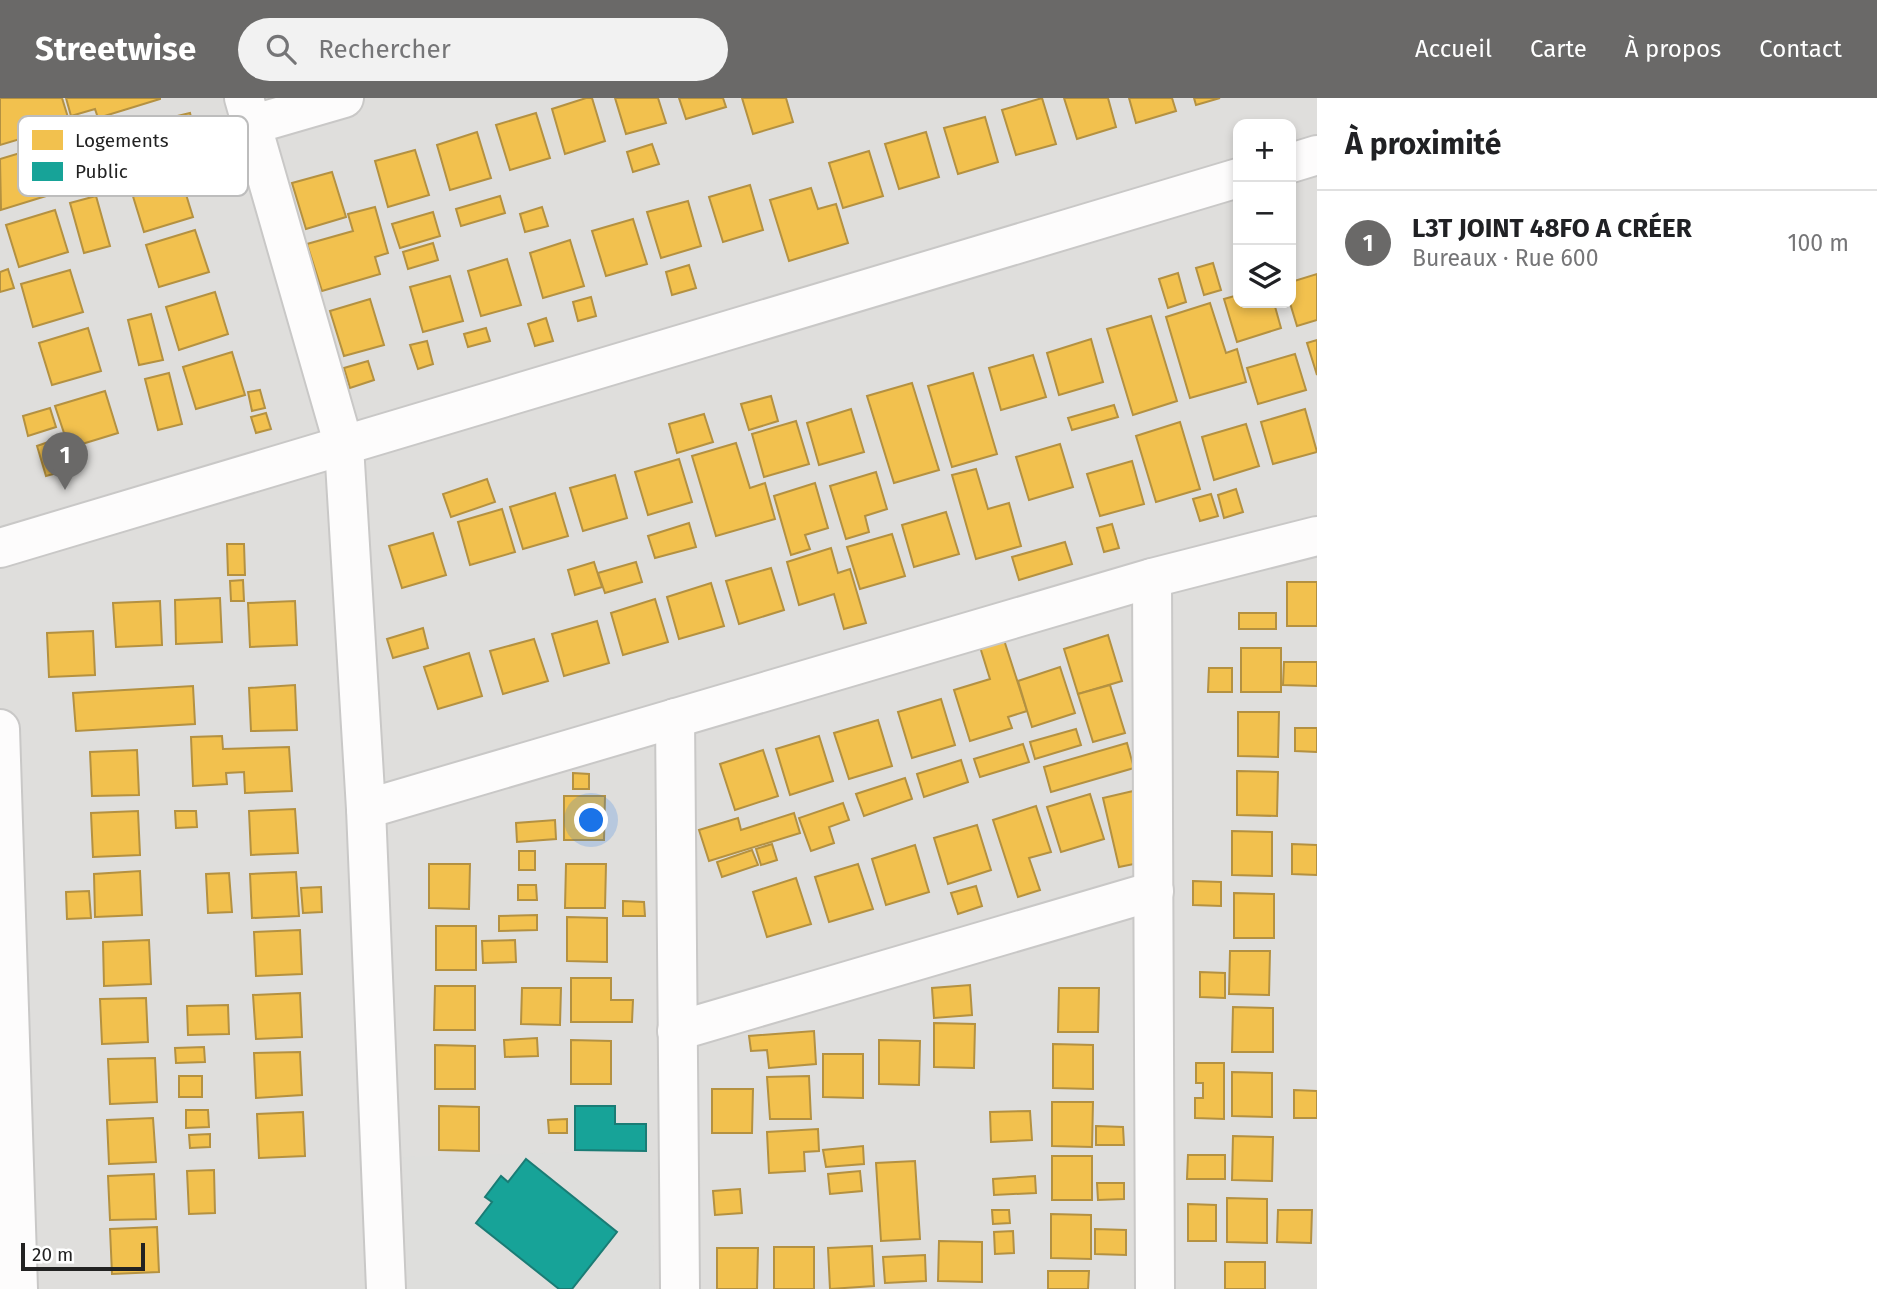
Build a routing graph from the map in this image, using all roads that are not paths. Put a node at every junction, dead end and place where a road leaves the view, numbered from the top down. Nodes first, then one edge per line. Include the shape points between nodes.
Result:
1 (344, 98) edge
2 (247, 111) edge
3 (1317, 155) edge
4 (1296, 161) edge
5 (1233, 179) edge
6 (344, 446) junction
7 (1317, 536) edge
8 (0, 548) edge
9 (1152, 578) junction
10 (675, 718) junction
11 (0, 729) edge
12 (366, 809) junction
13 (1154, 891) junction
14 (677, 1031) junction
15 (18, 1289) edge
16 (386, 1289) edge
17 (680, 1289) edge
18 (1155, 1289) edge

1 - 2 street
2 - 6 street
3 - 4 street
5 - 6 street
6 - 8 street
6 - 12 street
7 - 9 street
9 - 10 street
9 - 13 street
10 - 12 street
10 - 14 street
11 - 15 street
12 - 16 street
13 - 14 street
13 - 18 street
14 - 17 street

